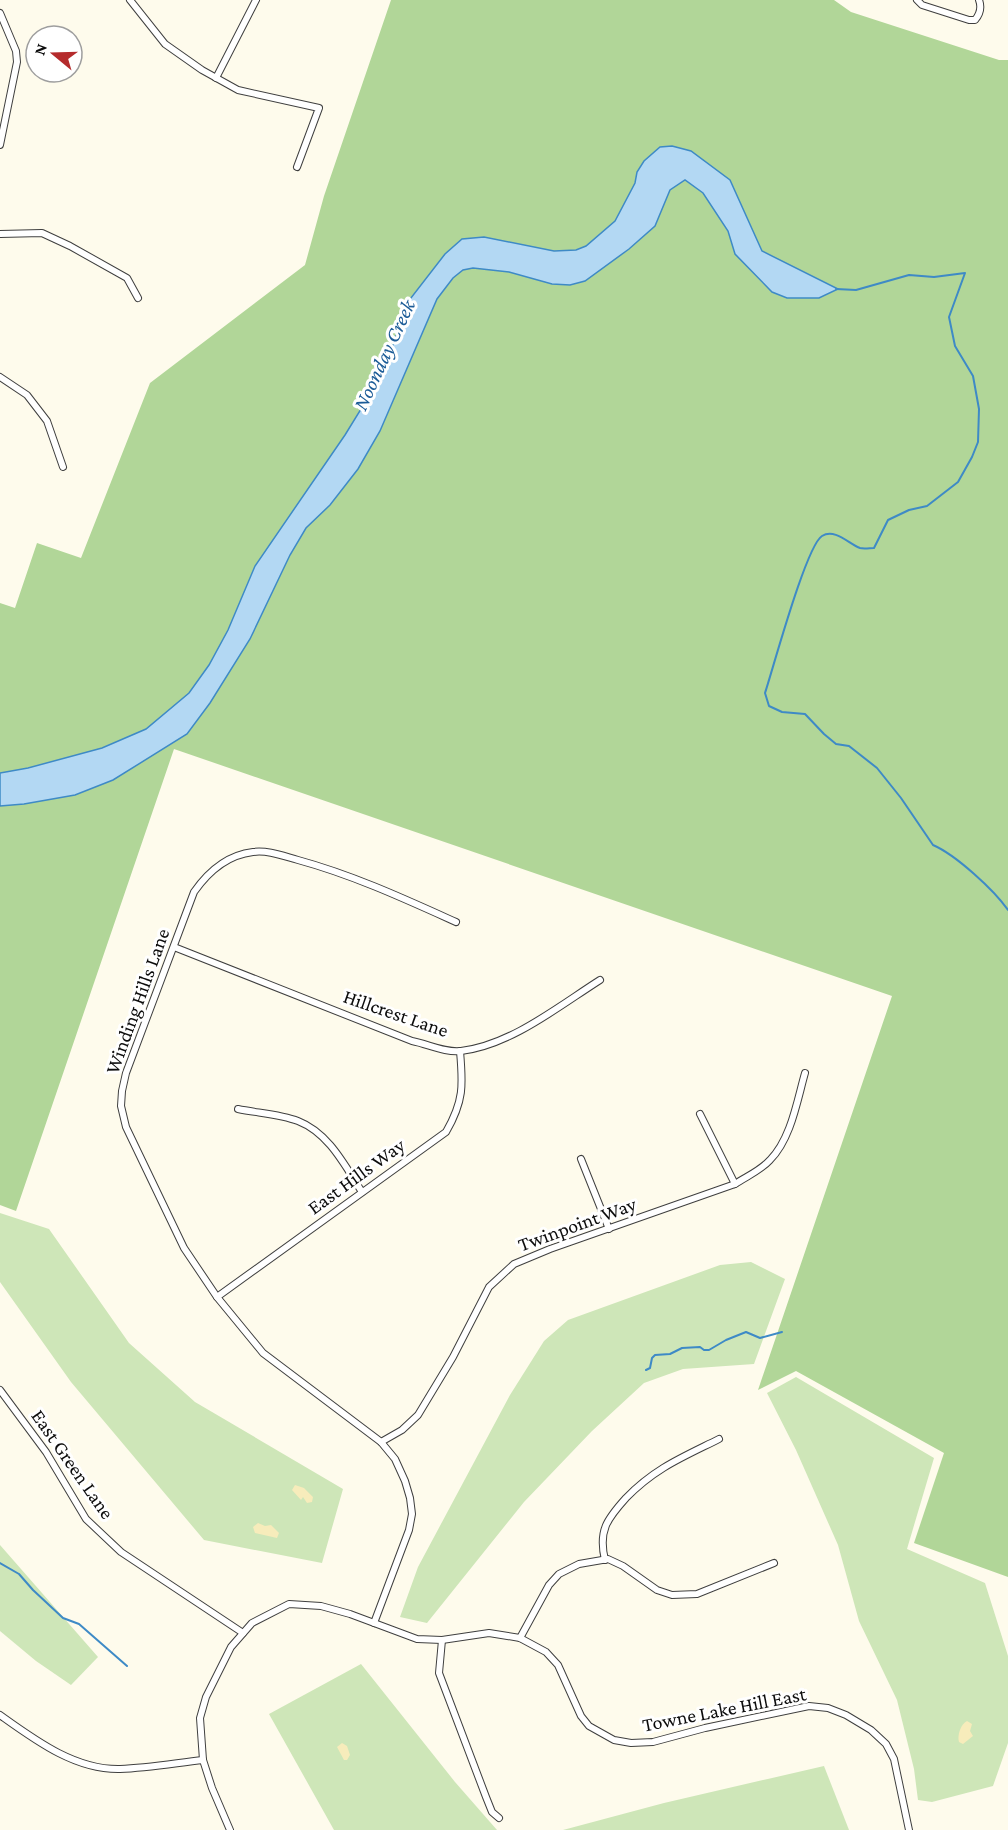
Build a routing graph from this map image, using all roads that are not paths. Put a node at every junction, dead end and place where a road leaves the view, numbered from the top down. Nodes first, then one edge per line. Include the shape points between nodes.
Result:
1 (130, 0) edge
2 (256, 0) edge
3 (917, 0) edge
4 (979, 0) edge
5 (0, 13) edge
6 (216, 78) junction
7 (0, 145) edge
8 (297, 167) dead end
9 (0, 234) edge
10 (138, 298) dead end
11 (0, 377) edge
12 (63, 467) dead end
13 (456, 922) dead end
14 (174, 947) junction
15 (600, 980) dead end
16 (460, 1051) junction
17 (805, 1073) dead end
18 (238, 1109) dead end
19 (700, 1114) dead end
20 (581, 1159) dead end
21 (735, 1184) junction
22 (362, 1192) junction
23 (609, 1229) junction
24 (217, 1297) junction
25 (0, 1390) edge
26 (719, 1439) dead end
27 (381, 1442) junction
28 (605, 1560) junction
29 (774, 1563) dead end
30 (374, 1623) junction
31 (243, 1633) junction
32 (520, 1638) junction
33 (442, 1640) junction
34 (0, 1715) edge
35 (203, 1760) junction
36 (499, 1818) dead end
37 (230, 1830) edge
38 (909, 1830) edge

1 - 6 street via 165,44
2 - 6 street
3 - 4 street via 969,21 979,15
5 - 7 street via 16,51 16,62
6 - 8 street via 238,90 319,108
9 - 10 street via 42,234 70,246 126,278
11 - 12 street via 27,395 47,421
13 - 14 street, Winding Hills Lane via 319,866 255,852 223,863 202,879
14 - 16 street, Hillcrest Lane via 412,1041
14 - 24 street, Winding Hills Lane via 126,1073 121,1106 134,1147 184,1248
15 - 16 street, Hillcrest Lane via 510,1036
16 - 22 street, East Hills Way via 462,1093 446,1132
17 - 21 street, Twinpoint Way via 778,1150 762,1167
18 - 22 street via 307,1125 326,1140
19 - 21 street
20 - 23 street
21 - 23 street, Twinpoint Way
22 - 24 street, East Hills Way
23 - 27 street, Twinpoint Way via 514,1264 501,1275 489,1287 418,1415
24 - 27 street, Winding Hills Lane via 263,1353
25 - 31 street, East Green Lane via 46,1452 86,1519 122,1552
26 - 28 street via 642,1481 605,1526
27 - 30 street, Winding Hills Lane via 395,1459 405,1481 412,1514
28 - 29 street via 623,1566 657,1590 672,1595 697,1594
28 - 32 street via 579,1564 560,1574 549,1585
30 - 31 street, Towne Lake Hill East via 321,1606 289,1604 252,1623
30 - 33 street, Towne Lake Hill East via 417,1639
31 - 35 street, Towne Lake Hill East via 231,1647 206,1697 200,1718
32 - 33 street, Towne Lake Hill East via 489,1633
32 - 38 street, Towne Lake Hill East via 546,1652 558,1665 580,1716 614,1740 652,1742 809,1706 846,1715 886,1744 894,1759
33 - 36 street via 439,1672 492,1812
34 - 35 street via 33,1739 87,1765 118,1769
35 - 37 street, Towne Lake Hill East

